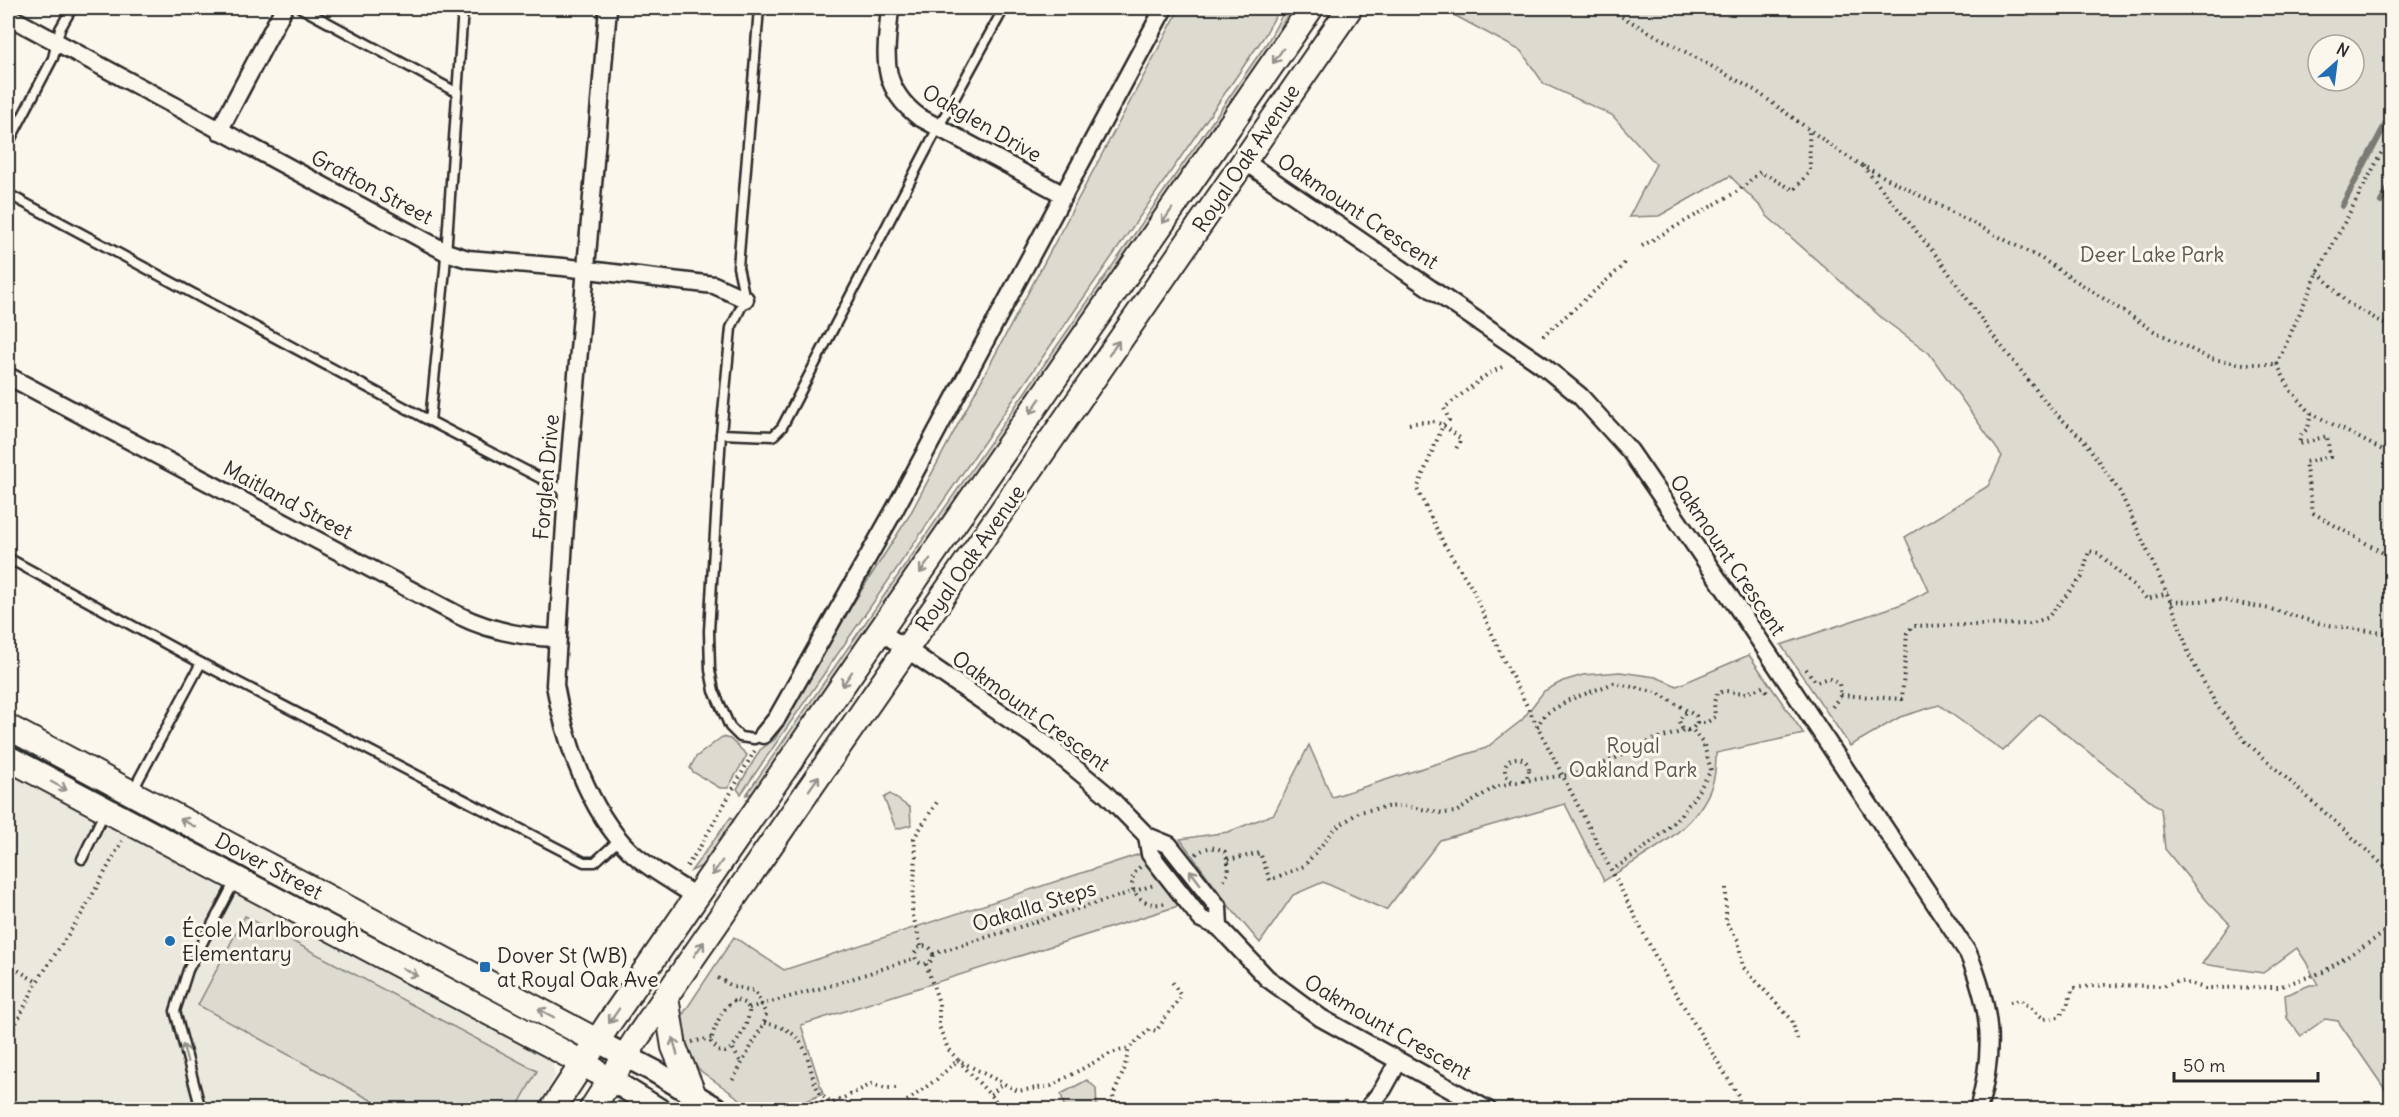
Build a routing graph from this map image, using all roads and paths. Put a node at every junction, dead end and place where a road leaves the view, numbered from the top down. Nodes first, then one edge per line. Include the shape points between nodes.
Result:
1 (72, 8) edge
2 (284, 8) edge
3 (301, 8) edge
4 (463, 8) edge
5 (608, 8) edge
6 (759, 8) edge
7 (890, 8) edge
8 (1004, 8) edge
9 (1164, 8) edge
10 (1311, 8) edge
11 (1350, 8) edge
12 (1538, 8) edge
13 (1557, 8) edge
14 (1606, 8) edge
15 (8, 16) edge
16 (56, 42) junction
17 (456, 92) junction
18 (938, 128) junction
19 (1809, 130) junction
20 (219, 131) junction
21 (2391, 133) edge
22 (8, 144) edge
23 (1244, 161) junction
24 (1863, 166) junction
25 (8, 194) edge
26 (1064, 195) junction
27 (1642, 246) dead end
28 (446, 252) junction
29 (1626, 261) dead end
30 (586, 270) junction
31 (2318, 272) junction
32 (745, 299) junction
33 (2391, 328) edge
34 (1543, 336) dead end
35 (2277, 364) junction
36 (1502, 367) dead end
37 (8, 376) edge
38 (2311, 413) junction
39 (430, 421) junction
40 (1409, 424) dead end
41 (1443, 425) junction
42 (721, 434) junction
43 (1456, 449) dead end
44 (2391, 455) edge
45 (567, 492) junction
46 (8, 558) edge
47 (2391, 558) edge
48 (2168, 594) junction
49 (2171, 602) junction
50 (2391, 630) edge
51 (880, 631) junction
52 (556, 638) junction
53 (906, 650) junction
54 (201, 663) junction
55 (1806, 669) dead end
56 (1768, 693) dead end
57 (1841, 695) junction
58 (1832, 707) dead end
59 (1689, 712) junction
60 (1697, 723) junction
61 (8, 727) edge
62 (1537, 727) junction
63 (1690, 730) junction
64 (763, 735) junction
65 (8, 758) edge
66 (1563, 775) junction
67 (1523, 781) junction
68 (1516, 782) junction
69 (132, 793) junction
70 (939, 799) dead end
71 (106, 810) junction
72 (620, 839) junction
73 (119, 845) dead end
74 (1192, 856) dead end
75 (82, 860) dead end
76 (1229, 862) junction
77 (687, 866) dead end
78 (1140, 866) dead end
79 (1612, 870) junction
80 (2391, 873) edge
81 (236, 880) junction
82 (1221, 882) dead end
83 (1144, 888) dead end
84 (1726, 888) dead end
85 (1132, 891) junction
86 (697, 897) junction
87 (1167, 902) dead end
88 (2391, 928) edge
89 (921, 946) junction
90 (933, 954) junction
91 (915, 958) junction
92 (8, 964) edge
93 (926, 964) junction
94 (718, 978) dead end
95 (1171, 980) dead end
96 (37, 981) junction
97 (666, 997) junction
98 (2010, 1002) dead end
99 (764, 1005) junction
100 (749, 1008) junction
101 (764, 1023) junction
102 (710, 1038) junction
103 (8, 1039) edge
104 (701, 1040) dead end
105 (597, 1041) junction
106 (1798, 1043) dead end
107 (1129, 1048) junction
108 (732, 1049) junction
109 (625, 1056) junction
110 (958, 1060) junction
111 (1398, 1062) junction
112 (582, 1063) junction
113 (741, 1064) junction
114 (610, 1079) junction
115 (731, 1083) dead end
116 (1002, 1084) junction
117 (898, 1088) dead end
118 (693, 1093) junction
119 (991, 1095) junction
120 (907, 1101) dead end
121 (201, 1110) edge
122 (552, 1110) edge
123 (591, 1110) edge
124 (660, 1110) edge
125 (719, 1110) edge
126 (1004, 1110) edge
127 (1115, 1110) edge
128 (1367, 1110) edge
129 (1488, 1110) edge
130 (1741, 1110) edge
131 (1978, 1110) edge

1 - 16 lane
2 - 20 street
3 - 17 lane
4 - 17 lane
5 - 30 street, Forglen Drive
6 - 32 lane via 738,267
7 - 18 street, Oakglen Drive via 886,54 889,81 910,110
8 - 18 lane
9 - 26 street
10 -> 51 main road, Royal Oak Avenue
11 - 23 main road, Royal Oak Avenue
12 - 13 path
14 - 19 path via 1756,91
15 - 16 street, Grafton Street
16 - 20 street, Grafton Street
16 - 22 lane via 53,58
17 - 28 lane
18 - 26 street, Oakglen Drive
18 - 42 lane via 782,427 773,436
19 - 24 path
19 - 27 path via 1810,171 1794,190 1760,172 1738,191
20 - 28 street, Grafton Street
21 - 31 path
53 -> 23 main road, Royal Oak Avenue
23 - 131 street, Oakmount Crescent via 1542,365 1610,425 1744,617 1968,953 1982,988 1989,1023 1987,1079
24 - 35 path via 2042,259 2154,331 2211,358
24 - 48 path via 1939,259 2052,410 2083,439 2120,492
25 - 39 lane
26 - 64 street via 895,509 777,718
28 - 30 street, Grafton Street via 468,260
28 - 39 lane
29 - 34 path
30 - 32 street, Grafton Street via 714,285
30 - 45 street, Forglen Drive
31 - 33 path via 2346,302
31 - 35 path
32 - 42 lane via 731,328
35 - 38 path via 2291,391
36 - 41 path via 1444,408 1449,420
37 - 52 street, Maitland Street via 458,615 494,629
38 - 44 path
38 - 47 path via 2299,444 2327,436 2330,457 2305,462 2313,513
39 - 45 lane
40 - 41 path via 1432,420
41 - 43 path via 1461,439
41 - 62 path via 1418,489 1444,544 1472,588
42 - 64 lane via 710,670 714,691 730,727 740,737 754,740
45 - 52 street, Forglen Drive
46 - 54 lane
48 - 49 path
48 - 57 path via 2147,598 2098,553 2090,551 2082,578 2048,618 2029,624 1913,626 1908,633 1902,699
49 - 50 path via 2222,600 2321,624 2389,634
49 - 80 path via 2200,678 2237,731
51 - 53 street, Oakmount Crescent
51 -> 86 main road, Royal Oak Avenue
52 - 72 street, Forglen Drive via 555,685 567,740 590,792
97 -> 53 main road, Royal Oak Avenue
53 - 111 street, Oakmount Crescent via 1047,745 1105,793 1147,836 1150,854 1201,919 1219,927 1290,996
54 - 69 lane
54 - 72 lane via 584,862 595,862
55 - 57 path via 1816,682 1834,680 1842,690
56 - 60 path via 1763,687 1746,693 1717,693 1715,717
57 - 58 path
59 - 60 path via 1696,716
59 - 62 path via 1658,693 1614,683 1569,700 1544,716
59 - 63 path via 1679,721 1682,728
60 - 63 path
61 - 69 main road, Dover Street
62 - 66 path
63 - 66 path via 1652,740 1582,773
63 - 79 path via 1704,746 1711,770 1696,798 1670,828
64 - 77 path
65 -> 71 main road, Dover Street
66 - 67 path
66 - 79 path
67 - 68 path
67 - 68 path via 1529,768 1522,759 1515,759 1505,771
68 - 76 path via 1495,787 1456,812 1404,806 1359,812 1336,828 1304,866 1270,880 1260,853
105 -> 69 main road, Dover Street
70 - 89 path via 914,838 912,912
71 - 75 lane
71 - 81 main road, Dover Street
72 - 86 street, Forglen Drive via 638,858
73 - 96 path via 83,912
74 - 76 path via 1216,847 1225,852
76 - 82 path via 1227,877
78 - 85 path via 1133,877
79 - 130 path via 1667,979 1738,1095
81 -> 112 main road, Dover Street
121 -> 81 lane via 175,1011 188,970
83 - 85 path, Oakalla Steps
84 - 106 path via 1726,922 1738,940 1743,967 1792,1020
85 - 87 path via 1137,898 1154,905
85 - 90 path, Oakalla Steps
86 -> 105 main road, Royal Oak Avenue
88 - 98 path via 2323,972 2278,987 2205,988 2179,981 2162,986 2073,988 2059,1017 2044,1019 2021,1000
89 - 90 path via 929,947
89 - 91 path
90 - 93 path
91 - 93 path
91 - 99 path
92 - 96 path
93 - 110 path via 939,1004 939,1026 948,1049
94 - 99 path via 734,987 755,991
95 - 107 path via 1181,996 1156,1031 1150,1029
96 - 103 path
97 - 109 main road, Royal Oak Avenue
118 -> 97 main road via 674,1047
99 - 100 path
99 - 101 path
100 - 102 path via 737,1000 730,1003
100 - 108 path via 749,1017
101 - 113 path
101 - 117 path via 793,1033 804,1044 823,1099 833,1103 872,1084
102 - 104 path
102 - 108 path via 719,1050
105 - 109 street, Dover Street
105 - 112 main road, Royal Oak Avenue
107 - 116 path via 1111,1053 1051,1086 1018,1091
107 - 127 path via 1113,1096
108 - 113 path
109 - 114 main road, Royal Oak Avenue
109 - 118 street, Dover Street
110 - 116 path
110 - 119 path
110 - 120 path
111 - 128 street
111 - 129 street, Oakmount Crescent
112 - 114 main road, Dover Street
112 - 122 main road, Royal Oak Avenue
113 - 115 path
114 - 123 main road, Royal Oak Avenue
114 - 124 street
116 - 119 path
118 - 125 street, Dover Street
119 - 126 path

